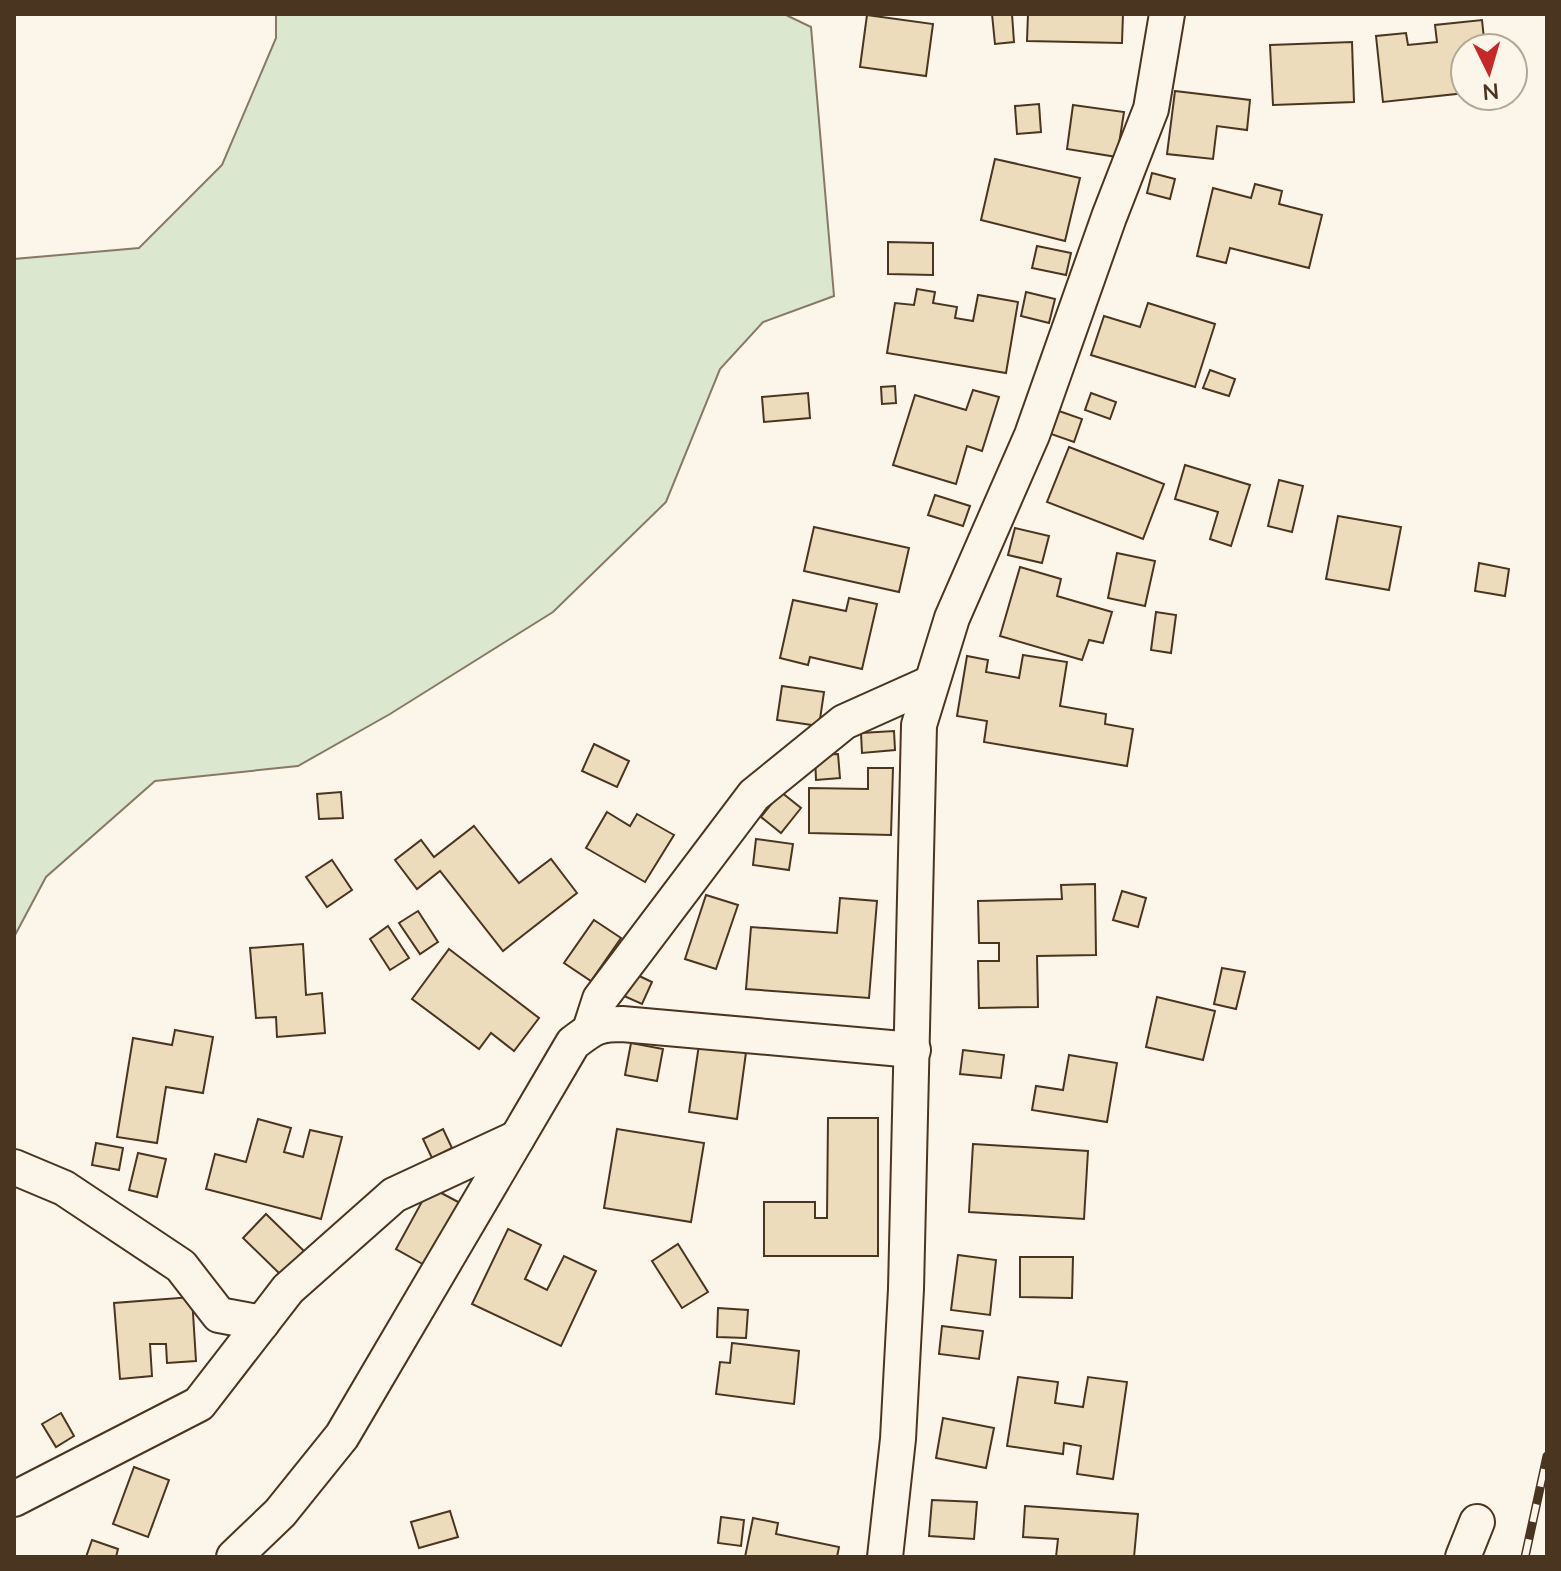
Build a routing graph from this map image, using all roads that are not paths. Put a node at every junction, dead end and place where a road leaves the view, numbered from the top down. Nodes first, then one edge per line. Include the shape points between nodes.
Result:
1 (1167, 14) edge
2 (931, 683) junction
3 (590, 1030) junction
4 (913, 1050) junction
5 (517, 1138) junction
6 (14, 1167) edge
7 (262, 1323) junction
8 (14, 1499) edge
9 (1477, 1522) dead end
10 (234, 1557) edge
11 (885, 1557) edge
12 (1463, 1557) edge

1 - 2 street via 1151,109 1032,435 952,618
2 - 3 street via 844,722 754,795 600,999
2 - 4 street via 919,725
3 - 4 street via 598,1024 622,1024
3 - 5 street via 573,1043
4 - 11 street via 898,1439
5 - 7 street via 394,1195 288,1289
5 - 10 street via 342,1436 280,1513
6 - 7 street via 64,1188 181,1266 219,1315
7 - 8 street via 199,1404
9 - 12 street

